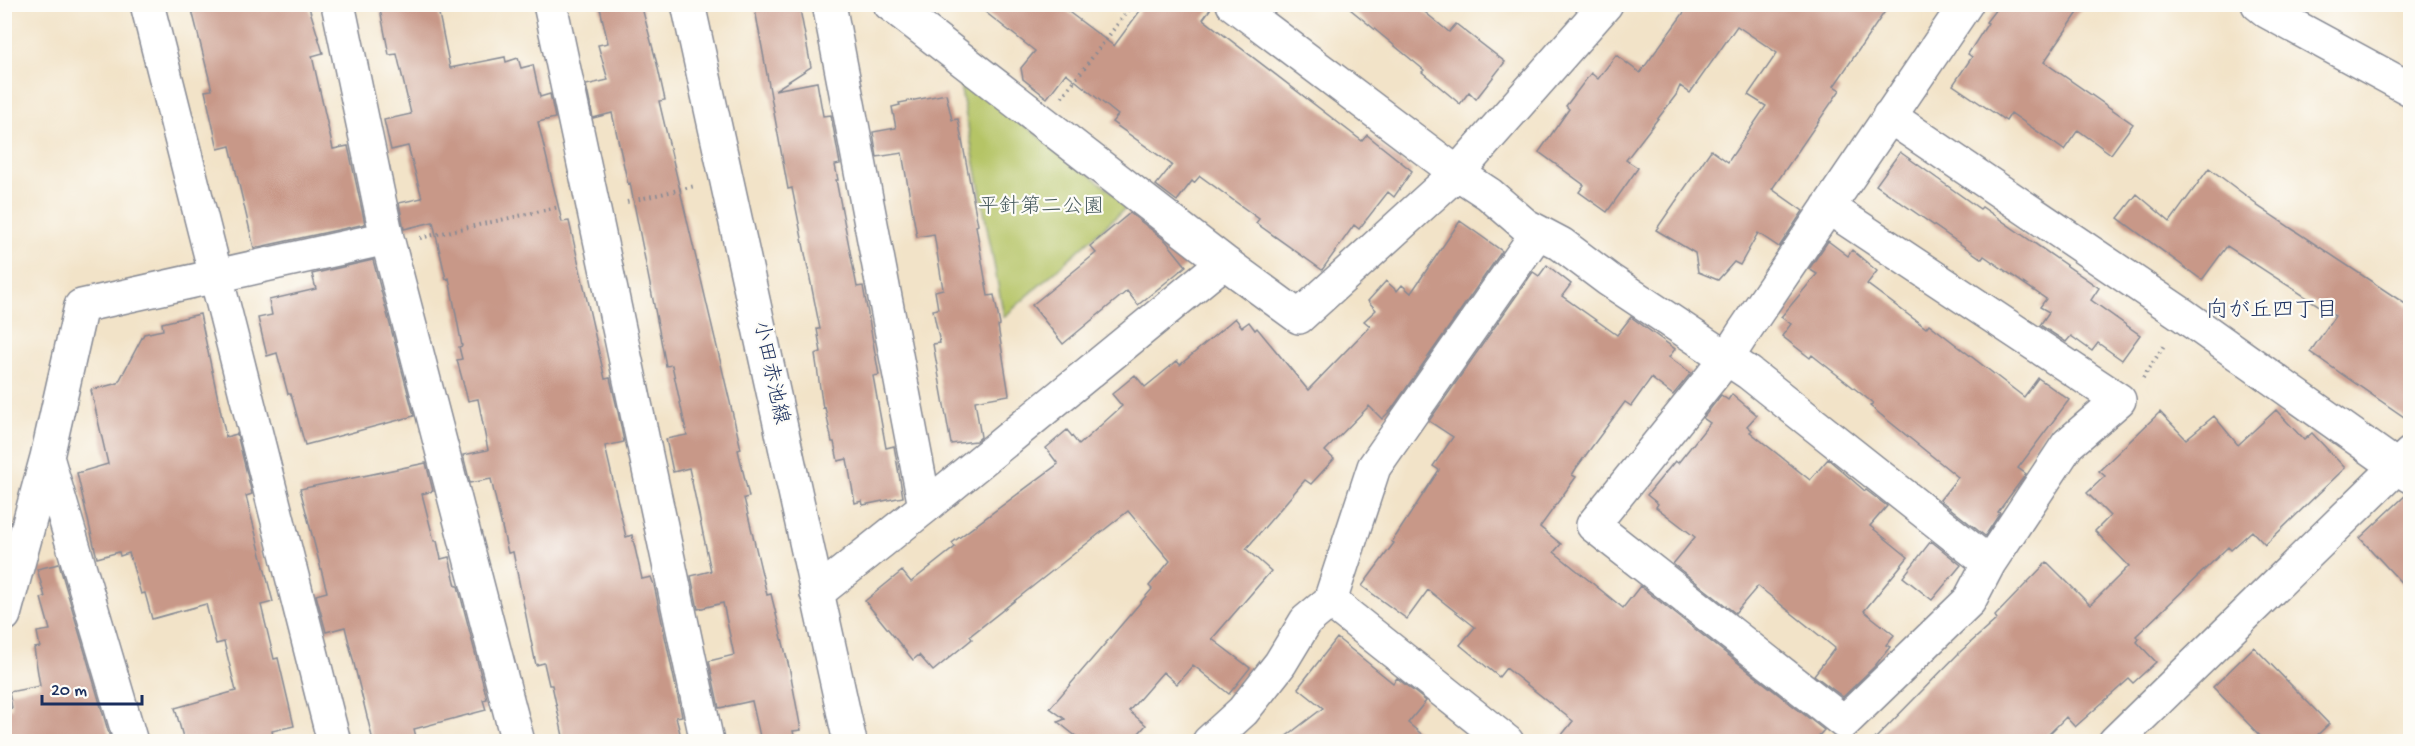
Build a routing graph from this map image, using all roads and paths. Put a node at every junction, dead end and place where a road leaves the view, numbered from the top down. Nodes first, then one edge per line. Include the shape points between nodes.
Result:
1 (147, 4) edge
2 (338, 4) edge
3 (550, 4) edge
4 (688, 4) edge
5 (829, 4) edge
6 (890, 4) edge
7 (1133, 4) edge
8 (1233, 4) edge
9 (1965, 4) edge
10 (2258, 4) edge
11 (1605, 5) edge
12 (2407, 78) edge
13 (1889, 116) junction
14 (1043, 122) junction
15 (1457, 174) junction
16 (726, 179) junction
17 (593, 205) junction
18 (1828, 207) junction
19 (1538, 232) junction
20 (387, 238) junction
21 (1224, 262) junction
22 (215, 277) junction
23 (2170, 336) dead end
24 (1727, 358) junction
25 (2137, 386) dead end
26 (47, 457) junction
27 (2406, 466) edge
28 (925, 507) junction
29 (1989, 563) junction
30 (817, 593) junction
31 (1330, 601) junction
32 (4, 615) edge
33 (131, 741) edge
34 (334, 741) edge
35 (519, 741) edge
36 (707, 741) edge
37 (850, 741) edge
38 (1209, 741) edge
39 (1507, 741) edge
40 (2115, 741) edge

1 - 22 street
2 - 20 street
3 - 17 street
4 - 16 street, 小田赤池線
5 - 28 street
6 - 14 street
7 - 14 path
8 - 15 street
9 - 13 street
10 - 12 street
11 - 15 street
13 - 18 street
13 - 27 street
14 - 21 street
15 - 19 street
15 - 21 street via 1299,317
16 - 17 path
16 - 30 street, 小田赤池線
17 - 20 path via 402,242
17 - 36 street
18 - 24 street
18 - 29 street via 2119,400 2068,444
19 - 24 street via 1562,244
19 - 31 street via 1374,467
20 - 22 street
20 - 35 street
21 - 28 street
22 - 26 street via 81,306
22 - 34 street
23 - 25 path
24 - 29 street
24 - 29 street via 1593,525 1844,722 1969,601
26 - 32 street
26 - 33 street
27 - 40 street
28 - 30 street
30 - 37 street, 小田赤池線
31 - 38 street via 1306,621 1280,664 1243,711
31 - 39 street

